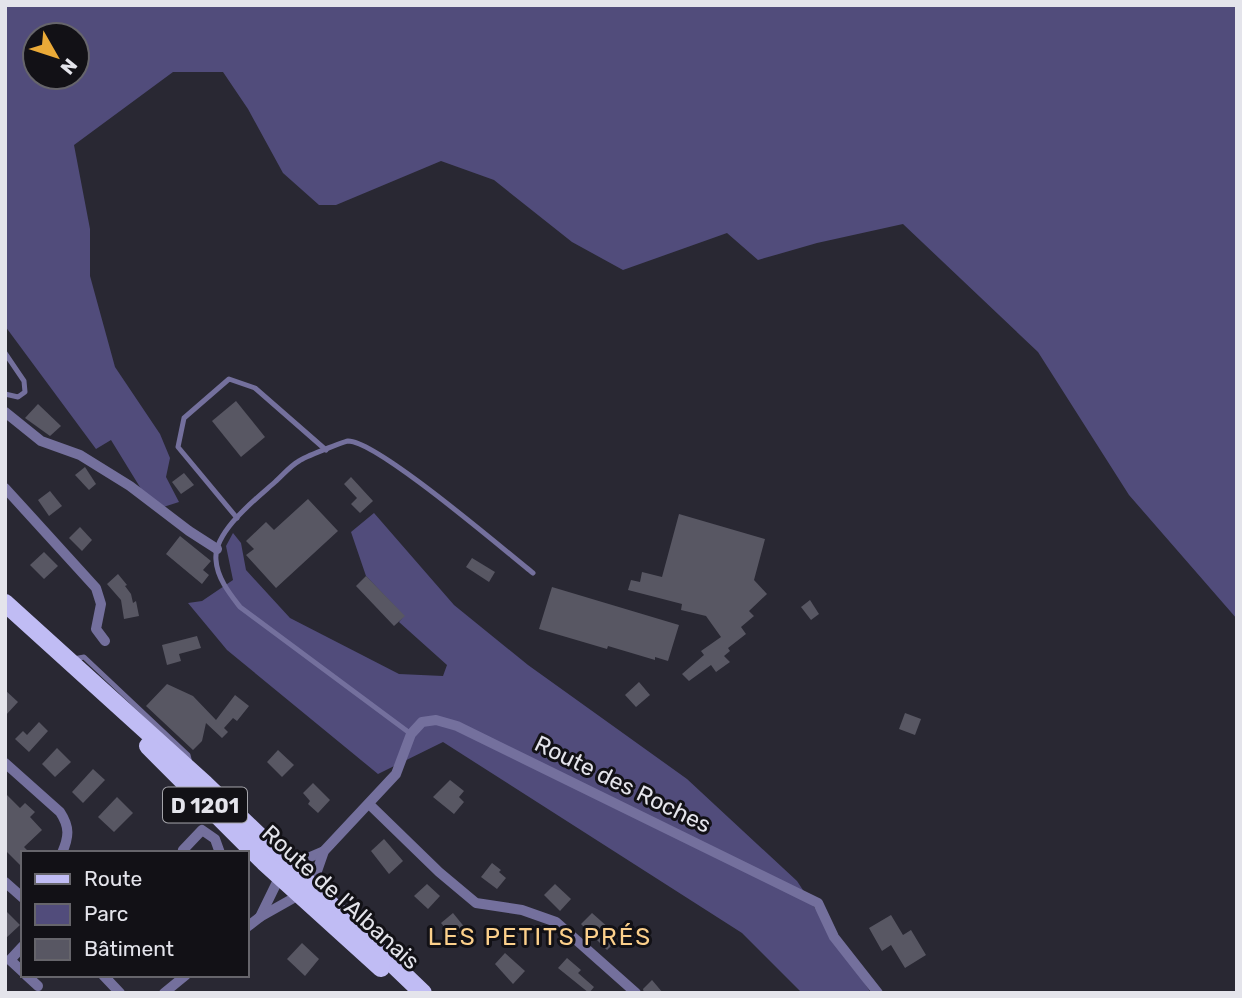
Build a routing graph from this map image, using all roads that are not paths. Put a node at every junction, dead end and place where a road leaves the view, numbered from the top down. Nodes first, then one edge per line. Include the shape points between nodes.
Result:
1 (5, 353) edge
2 (5, 394) edge
3 (5, 412) edge
4 (326, 450) junction
5 (5, 488) edge
6 (237, 518) junction
7 (217, 549) junction
8 (533, 573) dead end
9 (5, 603) edge
10 (105, 640) dead end
11 (68, 661) junction
12 (127, 715) junction
13 (411, 734) junction
14 (5, 763) edge
15 (193, 773) junction
16 (369, 804) junction
17 (63, 851) edge
18 (184, 851) edge
19 (219, 851) edge
20 (324, 851) junction
21 (5, 882) edge
22 (295, 882) junction
23 (21, 896) edge
24 (260, 917) junction
25 (248, 927) edge
26 (8, 958) edge
27 (21, 970) edge
28 (28, 977) edge
29 (105, 977) edge
30 (184, 977) edge
31 (38, 986) dead end
32 (120, 993) edge
33 (164, 993) edge
34 (409, 993) edge
35 (423, 993) edge
36 (636, 993) edge
37 (878, 993) edge

1 - 2 lane via 24,381 25,392 18,397
3 - 7 street via 41,442 80,456 130,486
4 - 6 lane via 299,460
4 - 6 lane via 254,388 229,379 184,418 178,447
4 - 8 lane via 348,441 368,446
5 - 10 street via 96,588 101,604 96,629
6 - 7 lane
7 - 13 lane via 215,561 224,586 240,607
9 - 11 main road, Route de l'Albanais / D 1201
11 - 12 main road, Route de l'Albanais / D 1201
11 - 15 lane via 85,657 188,755
12 - 15 main road, Route de l'Albanais / D 1201
12 - 22 main road, Route de l'Albanais / D 1201 via 139,737 233,831
13 - 16 street via 396,774
13 - 37 street, Route des Roches via 422,722 436,720 457,726 818,903 834,937
14 - 17 street via 66,821 69,830
15 - 22 main road, Route de l'Albanais / D 1201
16 - 20 street
16 - 36 street via 476,903 522,910 556,922
18 - 19 street via 202,830 215,839
20 - 22 street via 317,871
20 - 22 street via 303,860
21 - 23 street
22 - 24 street
22 - 24 street
22 - 34 main road, Route de l'Albanais / D 1201
22 - 35 main road via 357,929
24 - 25 street
26 - 27 street
28 - 31 street
29 - 32 street
30 - 33 street

